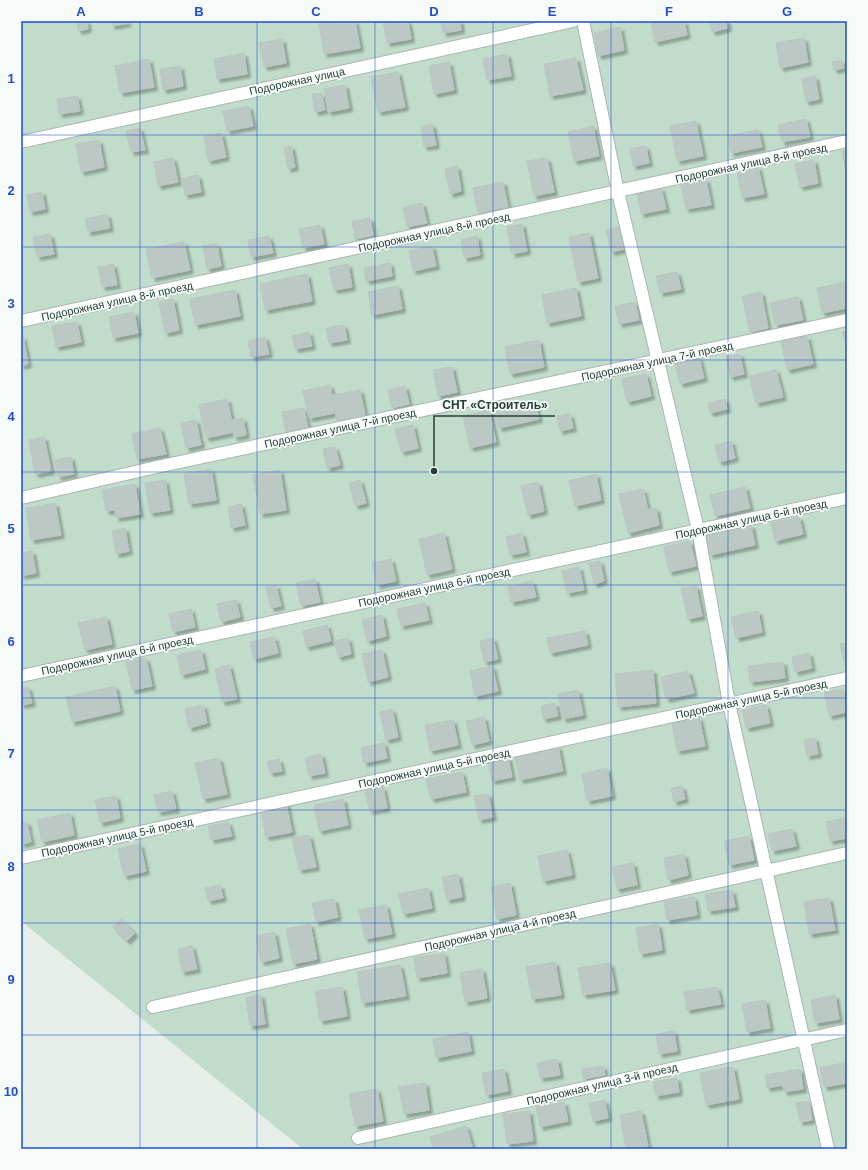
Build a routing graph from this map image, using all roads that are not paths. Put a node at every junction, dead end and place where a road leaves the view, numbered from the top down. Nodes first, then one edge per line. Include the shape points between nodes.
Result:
1 (573, 21) edge
2 (583, 21) edge
3 (847, 141) edge
4 (21, 142) edge
5 (618, 192) junction
6 (847, 320) edge
7 (21, 322) edge
8 (658, 361) junction
9 (21, 498) edge
10 (847, 498) edge
11 (698, 530) junction
12 (21, 676) edge
13 (847, 678) edge
14 (729, 703) junction
15 (847, 853) edge
16 (21, 858) edge
17 (765, 871) junction
18 (153, 1007) dead end
19 (847, 1030) edge
20 (804, 1039) junction
21 (358, 1138) dead end
22 (828, 1149) edge

1 - 4 street, Подорожная улица
2 - 5 street
3 - 5 street, Подорожная улица 8-й проезд
5 - 7 street, Подорожная улица 8-й проезд
5 - 8 street
6 - 8 street, Подорожная улица 7-й проезд
8 - 9 street, Подорожная улица 7-й проезд
8 - 11 street
10 - 11 street, Подорожная улица 6-й проезд
11 - 12 street, Подорожная улица 6-й проезд
11 - 14 street
13 - 14 street, Подорожная улица 5-й проезд
14 - 16 street, Подорожная улица 5-й проезд
14 - 17 street
15 - 17 street, Подорожная улица 4-й проезд
17 - 18 street, Подорожная улица 4-й проезд
17 - 20 street
19 - 20 street, Подорожная улица 3-й проезд
20 - 21 street, Подорожная улица 3-й проезд
20 - 22 street

